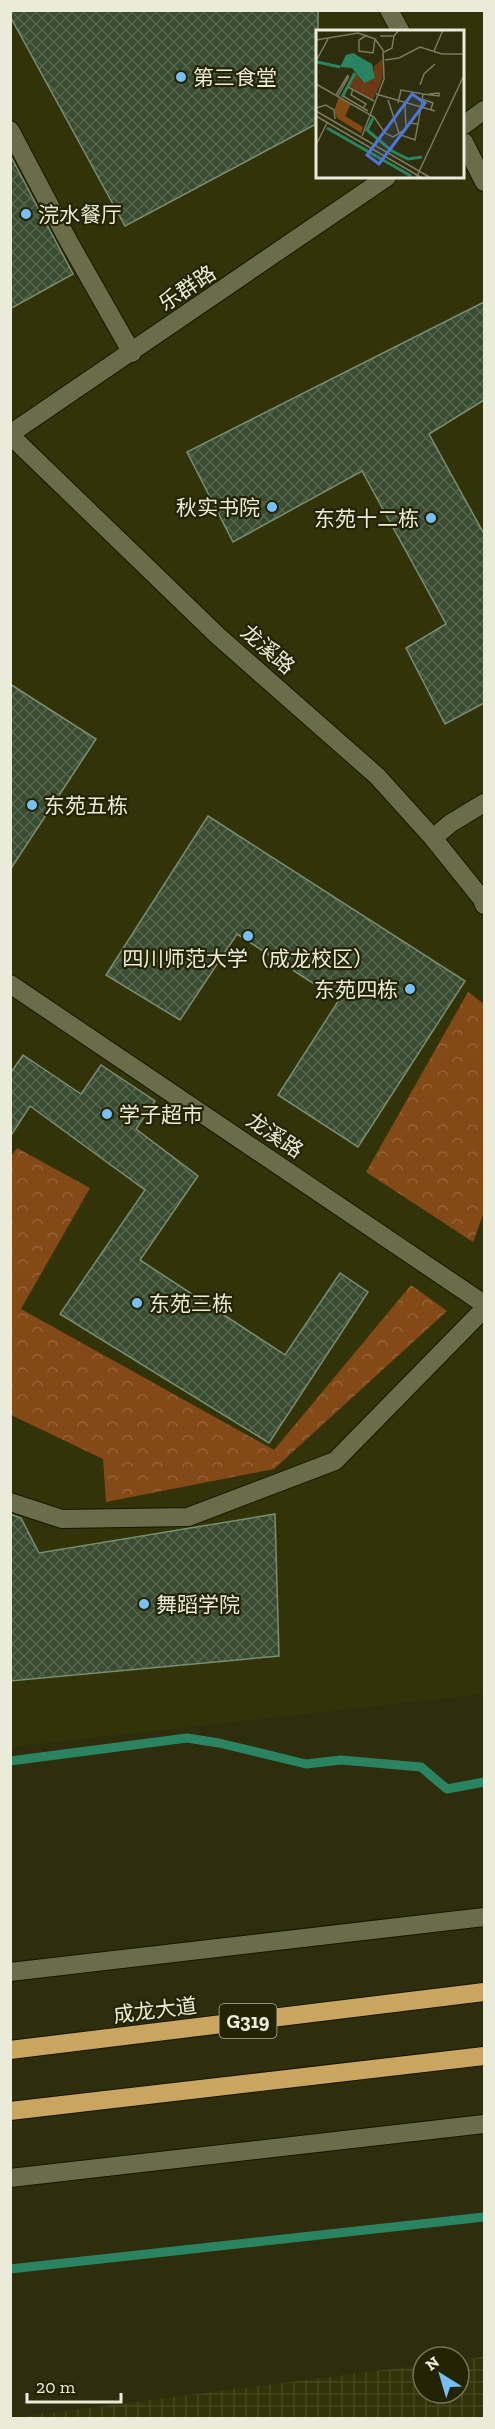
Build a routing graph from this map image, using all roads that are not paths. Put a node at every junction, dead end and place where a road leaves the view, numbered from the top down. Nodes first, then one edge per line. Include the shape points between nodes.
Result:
1 (389, 10) edge
2 (400, 30) edge
3 (484, 110) edge
4 (465, 124) edge
5 (10, 130) edge
6 (465, 144) edge
7 (386, 178) edge
8 (484, 182) edge
9 (132, 352) junction
10 (10, 435) edge
11 (484, 803) edge
12 (433, 838) junction
13 (484, 905) edge
14 (10, 984) edge
15 (484, 1306) edge
16 (10, 1502) edge
17 (484, 1917) edge
18 (10, 1972) edge
19 (484, 1992) edge
20 (10, 2050) edge
21 (484, 2056) edge
22 (10, 2111) edge
23 (484, 2124) edge
24 (10, 2178) edge

1 - 2 street
3 - 4 street
5 - 9 street
6 - 8 street
7 - 9 street, 乐群路
9 - 10 street, 乐群路
10 - 12 street, 龙溪路 via 218,636 377,776
11 - 12 street
12 - 13 street, 龙溪路
14 - 15 street, 龙溪路
15 - 16 street, 龙溪路 via 335,1461 188,1517 62,1519
17 - 18 street
19 - 20 highway, 成龙大道 / G319
21 - 22 highway
23 - 24 street

